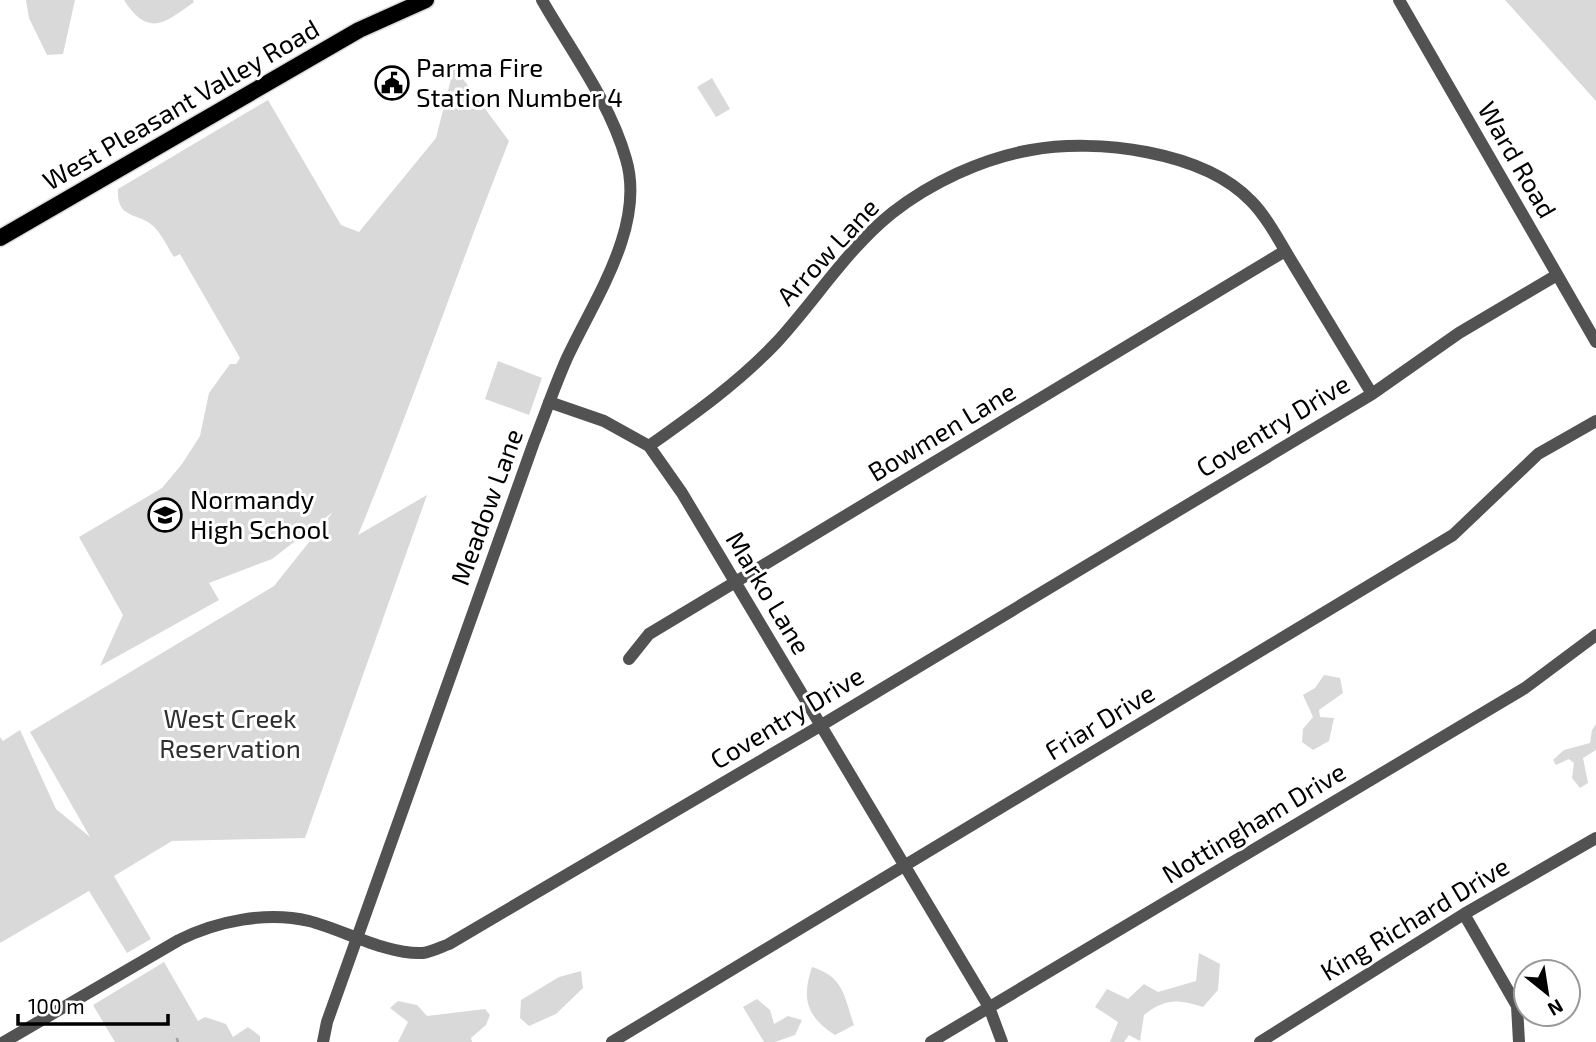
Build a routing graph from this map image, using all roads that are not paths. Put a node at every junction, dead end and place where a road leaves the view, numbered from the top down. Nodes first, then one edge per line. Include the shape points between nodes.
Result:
1 (426, 0) edge
2 (541, 0) edge
3 (1399, 0) edge
4 (0, 238) edge
5 (1285, 251) junction
6 (1557, 275) junction
7 (1596, 342) edge
8 (1372, 394) junction
9 (549, 402) junction
10 (1596, 421) edge
11 (649, 446) junction
12 (736, 584) junction
13 (1596, 635) edge
14 (629, 659) dead end
15 (820, 726) junction
16 (1596, 838) edge
17 (906, 867) junction
18 (1464, 914) junction
19 (357, 939) junction
20 (989, 1007) junction
21 (4, 1042) edge
22 (323, 1042) edge
23 (612, 1042) edge
24 (931, 1042) edge
25 (1002, 1042) edge
26 (1260, 1042) edge
27 (1519, 1042) edge

1 - 4 main road, West Pleasant Valley Road via 359,30
2 - 9 street, Meadow Lane via 615,127 628,162 629,193 626,222 613,262
3 - 6 street, Ward Road
5 - 8 street, Arrow Lane
5 - 11 street, Arrow Lane via 1251,201 1206,170 1164,155 1071,147 1031,150 981,164 933,186 892,214 736,381
5 - 12 street, Bowmen Lane
6 - 7 street, Ward Road
6 - 8 street, Coventry Drive via 1459,333
8 - 15 street, Coventry Drive
9 - 11 street, Marko Lane via 604,421
9 - 19 street, Meadow Lane
10 - 17 street, Friar Drive via 1538,454 1453,535
11 - 12 street, Marko Lane
12 - 14 street, Bowmen Lane via 649,634
12 - 15 street, Marko Lane
13 - 20 street, Nottingham Drive via 1525,688
15 - 17 street, Marko Lane
15 - 19 street, Coventry Drive via 449,944 424,953
16 - 18 street, King Richard Drive
17 - 20 street, Marko Lane
17 - 23 street, Friar Drive
18 - 26 street, King Richard Drive
18 - 27 street via 1517,1006
19 - 21 street, Coventry Drive via 308,921 237,920 201,929
19 - 22 street, Meadow Lane
20 - 24 street, Nottingham Drive
20 - 25 street, Marko Lane

